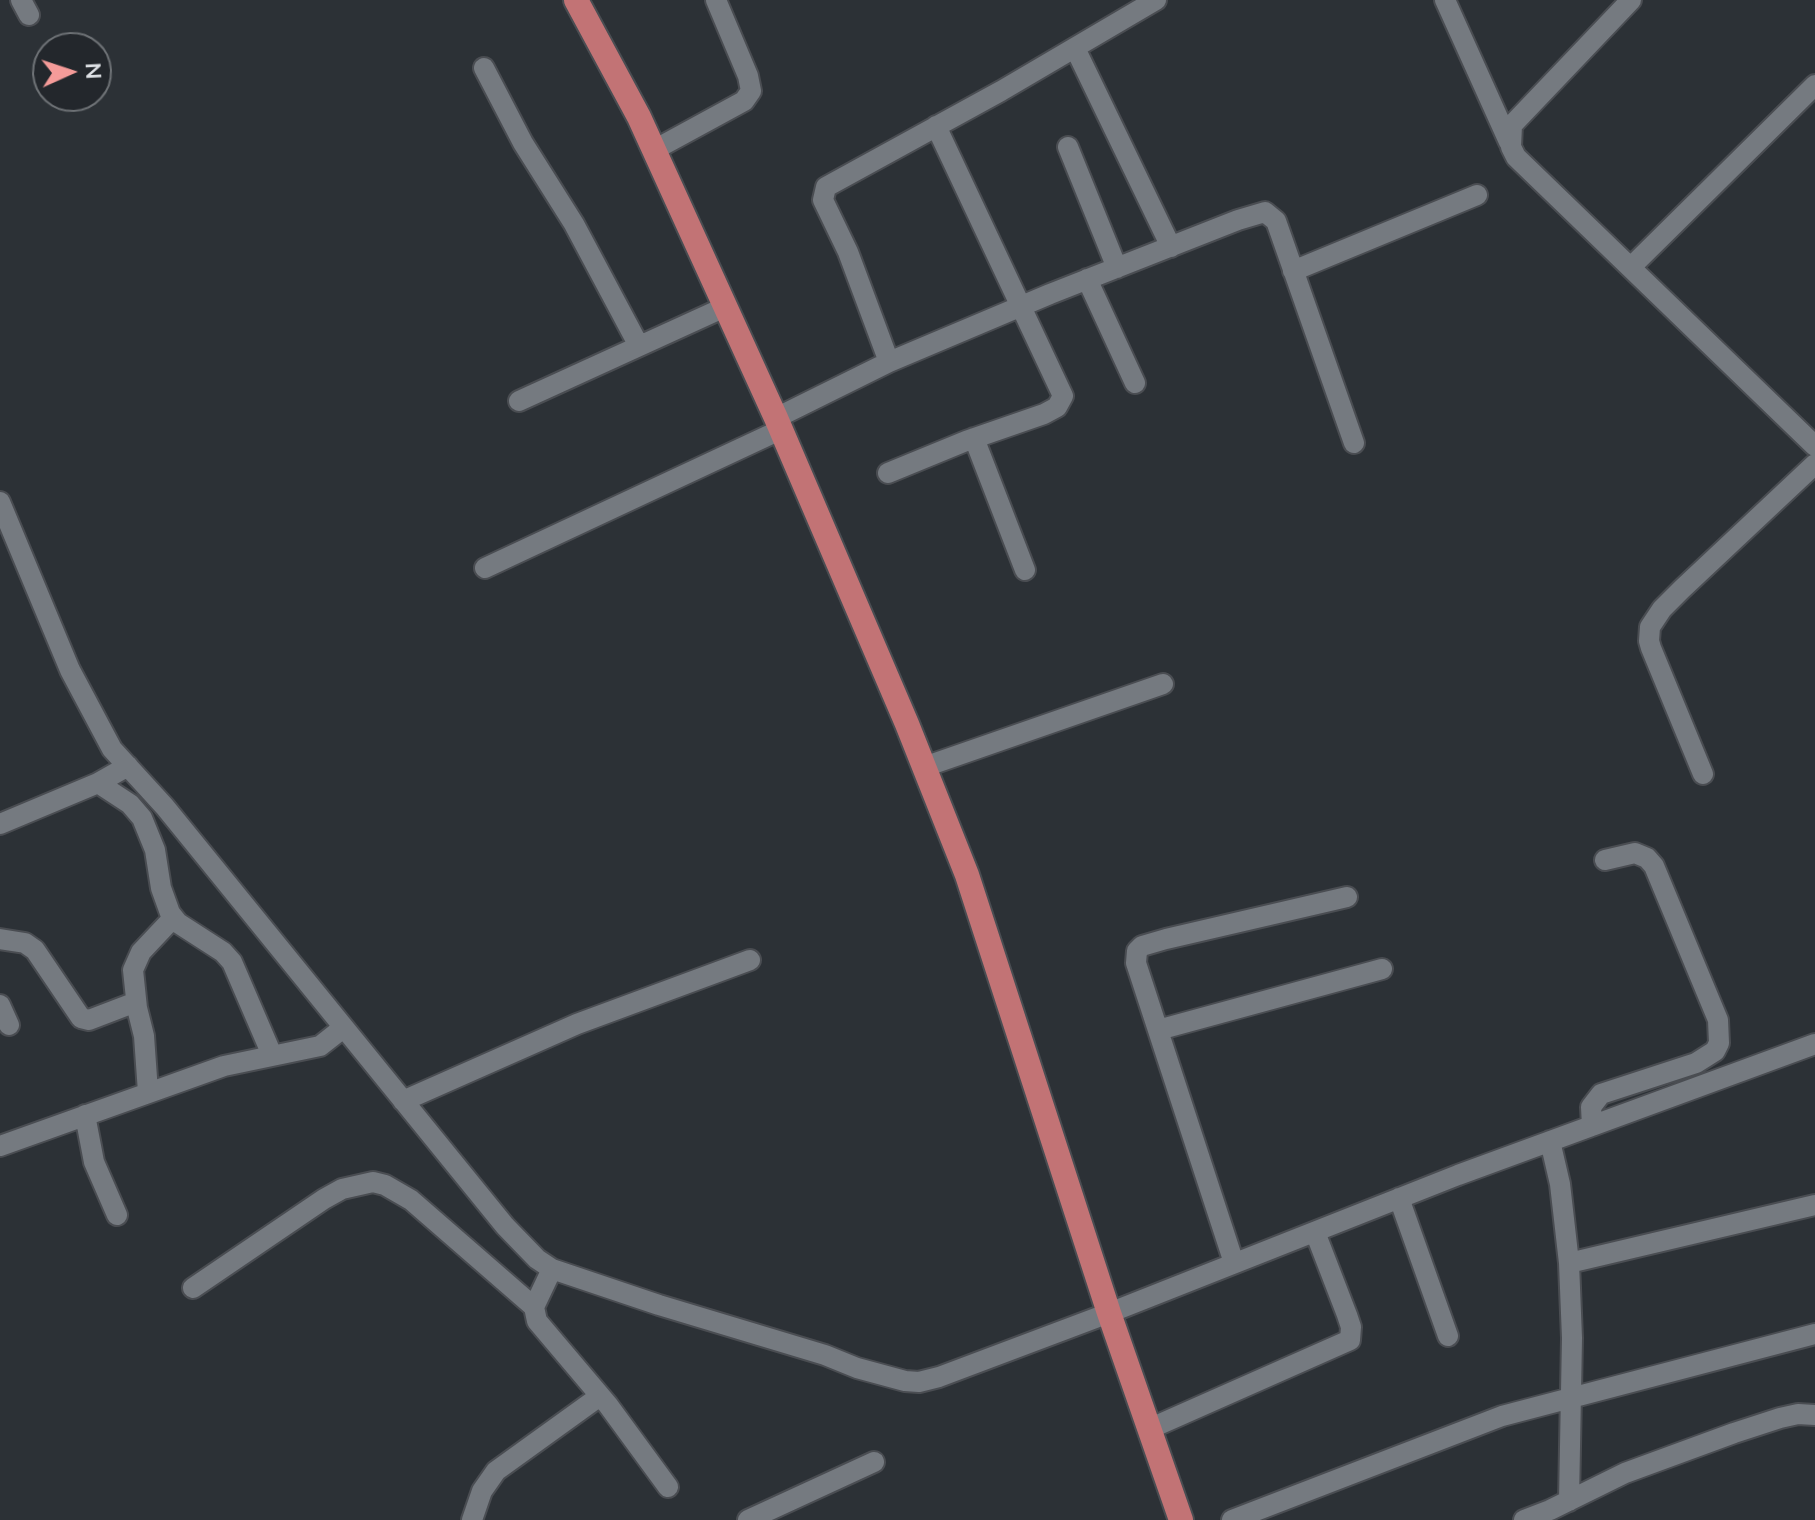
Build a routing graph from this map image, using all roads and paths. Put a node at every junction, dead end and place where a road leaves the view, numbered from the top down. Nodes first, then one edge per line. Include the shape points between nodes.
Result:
1 (576, 0) edge
2 (716, 0) edge
3 (1445, 0) edge
4 (1631, 0) edge
5 (1149, 2) edge
6 (1075, 48) junction
7 (484, 68) dead end
8 (1815, 85) edge
9 (936, 126) junction
10 (1068, 147) dead end
11 (1511, 147) junction
12 (654, 150) junction
13 (1477, 195) dead end
14 (1171, 247) junction
15 (1631, 267) junction
16 (1117, 268) junction
17 (1293, 271) junction
18 (1087, 279) junction
19 (1020, 306) junction
20 (725, 307) junction
21 (639, 346) junction
22 (889, 362) junction
23 (1135, 383) dead end
24 (519, 401) dead end
25 (778, 424) junction
26 (974, 438) junction
27 (1354, 443) dead end
28 (1815, 446) edge
29 (1815, 464) edge
30 (888, 473) dead end
31 (0, 502) edge
32 (485, 568) dead end
33 (1025, 570) dead end
34 (1163, 684) dead end
35 (924, 767) junction
36 (117, 773) junction
37 (1703, 774) dead end
38 (0, 824) edge
39 (1605, 860) dead end
40 (1347, 897) dead end
41 (173, 918) junction
42 (0, 939) edge
43 (750, 960) dead end
44 (1382, 969) dead end
45 (136, 1002) junction
46 (0, 1005) edge
47 (9, 1025) dead end
48 (1158, 1030) junction
49 (336, 1034) junction
50 (1815, 1044) edge
51 (272, 1055) junction
52 (148, 1092) junction
53 (403, 1101) junction
54 (85, 1115) junction
55 (1592, 1126) junction
56 (1550, 1141) junction
57 (0, 1146) edge
58 (1399, 1198) junction
59 (1815, 1205) edge
60 (117, 1215) dead end
61 (1315, 1232) junction
62 (1234, 1263) junction
63 (1569, 1263) junction
64 (552, 1269) junction
65 (193, 1288) dead end
66 (534, 1307) junction
67 (1109, 1313) junction
68 (1815, 1334) edge
69 (1448, 1336) dead end
70 (600, 1396) junction
71 (1571, 1396) junction
72 (1815, 1415) edge
73 (1149, 1429) junction
74 (874, 1462) dead end
75 (668, 1487) dead end
76 (1569, 1501) junction
77 (472, 1520) edge
78 (748, 1520) edge
79 (1181, 1520) edge
80 (1232, 1520) edge
81 (1524, 1520) edge

1 - 12 main road
2 - 12 street via 751,91 744,101
3 - 11 street
4 - 11 street via 1512,125
5 - 6 street
6 - 9 street
6 - 14 street
7 - 21 street
8 - 15 street
9 - 19 street
9 - 22 street via 831,183 823,194
10 - 16 street
11 - 15 street
12 - 20 main road
13 - 17 street
14 - 16 street
14 - 17 street via 1265,212 1276,221
15 - 28 street
16 - 18 street
17 - 27 street
18 - 19 street
18 - 23 street
19 - 22 street
19 - 26 street via 1062,391 1062,402 1044,414
20 - 21 street
20 - 25 main road
21 - 24 street
22 - 25 street
25 - 32 street
25 - 35 main road
26 - 30 street
26 - 33 street
29 - 37 street via 1682,589 1650,627 1651,648
31 - 36 street
34 - 35 street
35 - 67 main road via 967,875
36 - 38 street
36 - 41 street via 155,850
36 - 49 street via 165,807
39 - 55 street via 1635,853 1654,866 1718,1020 1719,1043 1696,1063 1601,1094 1591,1107
40 - 48 street via 1142,946 1136,963
41 - 45 street via 134,961
41 - 51 street via 232,962
42 - 45 street via 35,950 81,1018 89,1020
43 - 53 street via 577,1024
44 - 48 street
45 - 52 street
46 - 47 street
48 - 62 street
49 - 51 street via 296,1052
49 - 53 street
50 - 55 street
51 - 52 street
52 - 54 street
53 - 64 street via 505,1226
54 - 57 street
54 - 60 street via 94,1162
55 - 56 street
56 - 58 street
56 - 63 street
58 - 61 street
58 - 69 street
59 - 63 street
61 - 62 street
61 - 73 street via 1351,1327 1350,1340
62 - 67 street
63 - 71 street
64 - 66 street
64 - 67 street via 905,1381 939,1377
65 - 66 street via 324,1199 373,1182 411,1200
66 - 70 street via 542,1328
67 - 73 main road
68 - 71 street
70 - 75 street
70 - 77 street via 496,1471
71 - 76 street
71 - 80 street via 1502,1416
72 - 76 street via 1798,1414 1734,1433 1625,1473
73 - 79 main road
74 - 78 street
76 - 81 street

